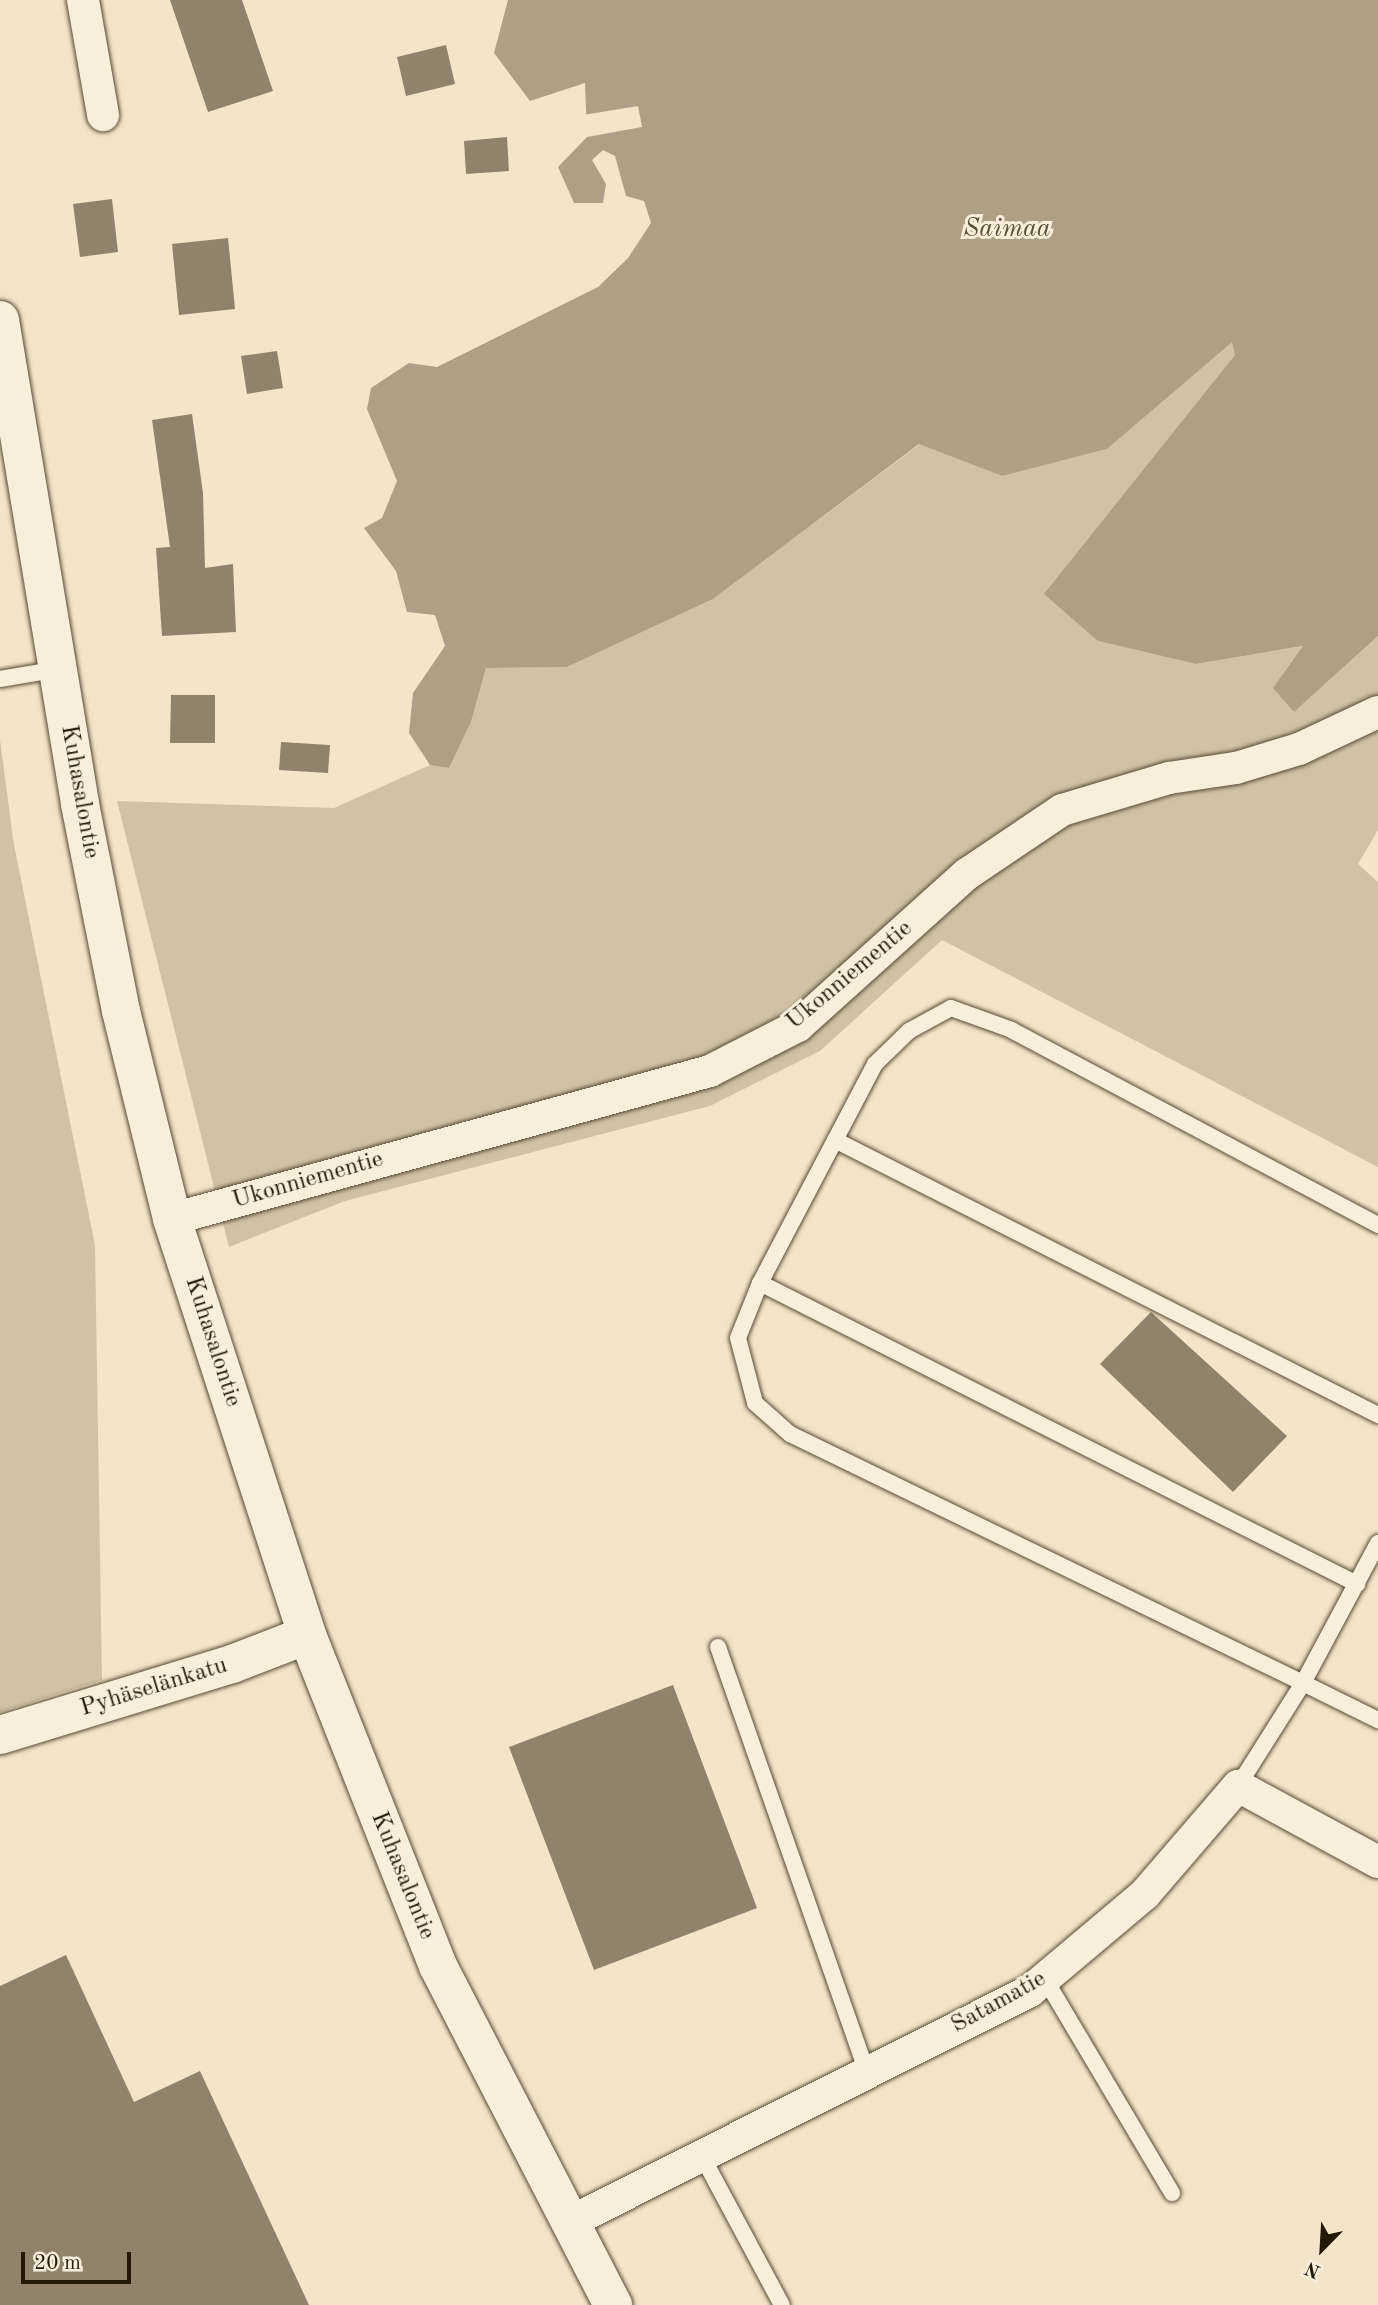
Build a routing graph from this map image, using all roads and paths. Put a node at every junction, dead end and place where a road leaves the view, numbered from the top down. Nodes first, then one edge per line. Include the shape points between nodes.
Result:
1 (83, 0) edge
2 (103, 115) dead end
3 (0, 320) edge
4 (59, 669) junction
5 (0, 679) edge
6 (1378, 712) edge
7 (835, 1140) junction
8 (172, 1219) junction
9 (1378, 1225) edge
10 (760, 1283) junction
11 (1378, 1415) edge
12 (1378, 1543) edge
13 (1357, 1584) junction
14 (307, 1635) junction
15 (718, 1647) dead end
16 (1303, 1683) junction
17 (1378, 1720) edge
18 (0, 1735) edge
19 (1238, 1786) junction
20 (1378, 1862) edge
21 (1045, 1979) junction
22 (867, 2073) junction
23 (702, 2156) junction
24 (1172, 2193) dead end
25 (568, 2223) junction
26 (613, 2305) edge
27 (782, 2305) edge

1 - 2 street
3 - 4 main road, Kuhasalontie
4 - 5 lane
4 - 8 main road, Kuhasalontie via 121,1011
6 - 8 street, Ukonniementie via 1299,749 1236,768 1169,778 1062,810 967,874 798,1026 709,1071
7 - 9 lane via 875,1064 909,1031 951,1008 1012,1030
7 - 10 lane
7 - 11 lane
8 - 14 main road, Kuhasalontie
10 - 13 lane
10 - 16 lane via 738,1338 755,1403 790,1434
12 - 13 lane
13 - 16 lane
14 - 18 main road, Pyhäselänkatu via 232,1664
14 - 25 main road, Kuhasalontie via 438,1966
15 - 22 lane
16 - 17 lane
16 - 19 lane
19 - 20 street
19 - 21 street, Satamatie via 1145,1894
21 - 22 street, Satamatie
21 - 24 lane
22 - 23 street, Satamatie
23 - 25 street, Satamatie
23 - 27 lane
25 - 26 main road, Kuhasalontie

